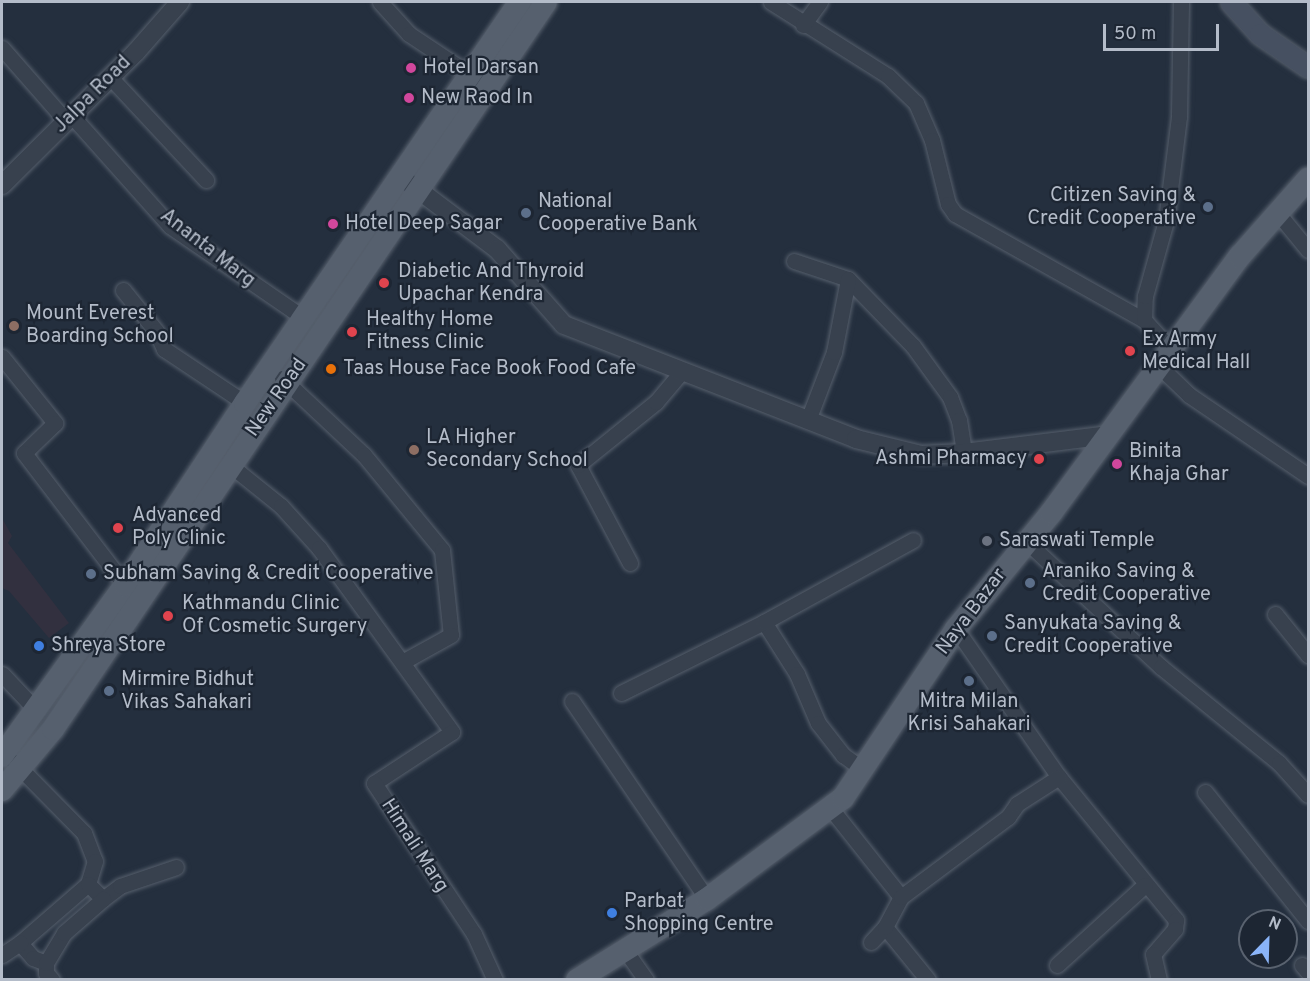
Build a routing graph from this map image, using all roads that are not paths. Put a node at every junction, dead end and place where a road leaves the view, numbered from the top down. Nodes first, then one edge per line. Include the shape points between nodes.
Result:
1 (180, 2) edge
2 (380, 2) edge
3 (520, 2) edge
4 (546, 2) edge
5 (771, 2) edge
6 (820, 2) edge
7 (1180, 2) edge
8 (1231, 2) edge
9 (803, 25) junction
10 (2, 48) edge
11 (1308, 67) edge
12 (469, 74) junction
13 (110, 77) junction
14 (488, 87) junction
15 (69, 118) junction
16 (400, 177) junction
17 (1308, 179) edge
18 (206, 180) dead end
19 (2, 185) edge
20 (419, 191) junction
21 (1277, 212) junction
22 (1308, 250) edge
23 (794, 261) dead end
24 (848, 279) junction
25 (123, 290) dead end
26 (304, 318) junction
27 (1144, 320) junction
28 (2, 357) edge
29 (1166, 359) junction
30 (271, 366) junction
31 (683, 370) junction
32 (288, 383) junction
33 (245, 403) junction
34 (808, 420) junction
35 (1108, 435) junction
36 (964, 453) junction
37 (230, 465) junction
38 (1308, 476) edge
39 (913, 540) dead end
40 (1027, 542) junction
41 (630, 563) dead end
42 (125, 585) junction
43 (1275, 614) dead end
44 (764, 622) junction
45 (956, 629) junction
46 (1308, 655) edge
47 (404, 662) junction
48 (2, 674) edge
49 (621, 693) dead end
50 (572, 701) dead end
51 (37, 711) junction
52 (3, 754) edge
53 (22, 770) junction
54 (864, 770) junction
55 (1059, 777) junction
56 (2, 790) edge
57 (1205, 792) dead end
58 (1308, 795) edge
59 (832, 810) junction
60 (176, 867) dead end
61 (88, 884) junction
62 (1145, 885) junction
63 (902, 897) junction
64 (707, 898) junction
65 (103, 899) junction
66 (1308, 921) edge
67 (885, 927) junction
68 (871, 942) dead end
69 (20, 943) junction
70 (626, 950) junction
71 (2, 955) edge
72 (46, 963) junction
73 (1057, 964) dead end
74 (52, 980) edge
75 (495, 980) edge
76 (577, 980) edge
77 (646, 980) edge
78 (928, 980) edge
79 (1159, 980) edge

1 - 13 street, Jalpa Road
2 - 12 street via 410,34
3 - 12 main road, New Road
4 - 14 main road, New Road
5 - 9 street
6 - 9 street
7 - 27 street via 1179,116 1166,221 1145,296
8 - 11 main road via 1260,33
9 - 27 street via 888,76 916,103 932,140 948,204 955,214
10 - 15 street, Ananta Marg
12 - 14 street
12 - 16 main road, New Road
13 - 15 street, Jalpa Road
13 - 18 street
14 - 20 main road, New Road
15 - 19 street, Jalpa Road
15 - 26 street, Ananta Marg via 170,226
16 - 20 street
16 - 26 main road, New Road
17 - 21 main road, Naya Bazar
20 - 31 street via 497,249 564,326
20 - 32 main road, New Road
21 - 22 street
21 - 29 main road, Naya Bazar
23 - 24 street
24 - 34 street via 834,352
24 - 36 street via 933,369 959,420
25 - 33 street via 156,331 164,349
26 - 30 main road, New Road
27 - 29 street
28 - 42 street via 55,423 24,453
29 - 35 main road, Naya Bazar
29 - 38 street via 1189,395
30 - 32 street
30 - 33 main road, New Road
31 - 34 street
31 - 41 street via 656,402 578,465
32 - 37 main road, New Road
32 - 47 street via 363,455 441,550 452,634
33 - 42 main road, New Road
34 - 36 street via 890,449 921,455
35 - 36 street
35 - 40 main road, Naya Bazar
37 - 47 street, Himali Marg via 281,506 319,548
37 - 53 main road, New Road
39 - 44 street
40 - 45 main road, Naya Bazar
40 - 58 street via 1161,667 1279,763
42 - 51 main road, New Road
43 - 46 street
44 - 49 street
44 - 54 street via 797,674 818,723 843,755
45 - 54 main road, Naya Bazar
45 - 55 street
47 - 75 street, Himali Marg via 452,732 374,783 474,934
48 - 51 street
50 - 64 street
51 - 52 main road, New Road
52 - 53 street
53 - 56 main road, New Road
53 - 61 street via 84,833 95,861
54 - 59 main road, Naya Bazar
55 - 62 street
55 - 63 street via 1017,804 1008,817
57 - 66 street
59 - 63 street
59 - 64 main road, Naya Bazar
60 - 65 street via 120,886
61 - 65 street
61 - 69 street
62 - 73 street
62 - 79 street via 1176,920 1175,929 1153,954
63 - 67 street
64 - 70 main road, Naya Bazar
65 - 72 street via 64,933
67 - 68 street
67 - 78 street
69 - 71 street
69 - 72 street via 33,958
70 - 76 main road, Naya Bazar
70 - 77 street
72 - 74 street via 46,973

